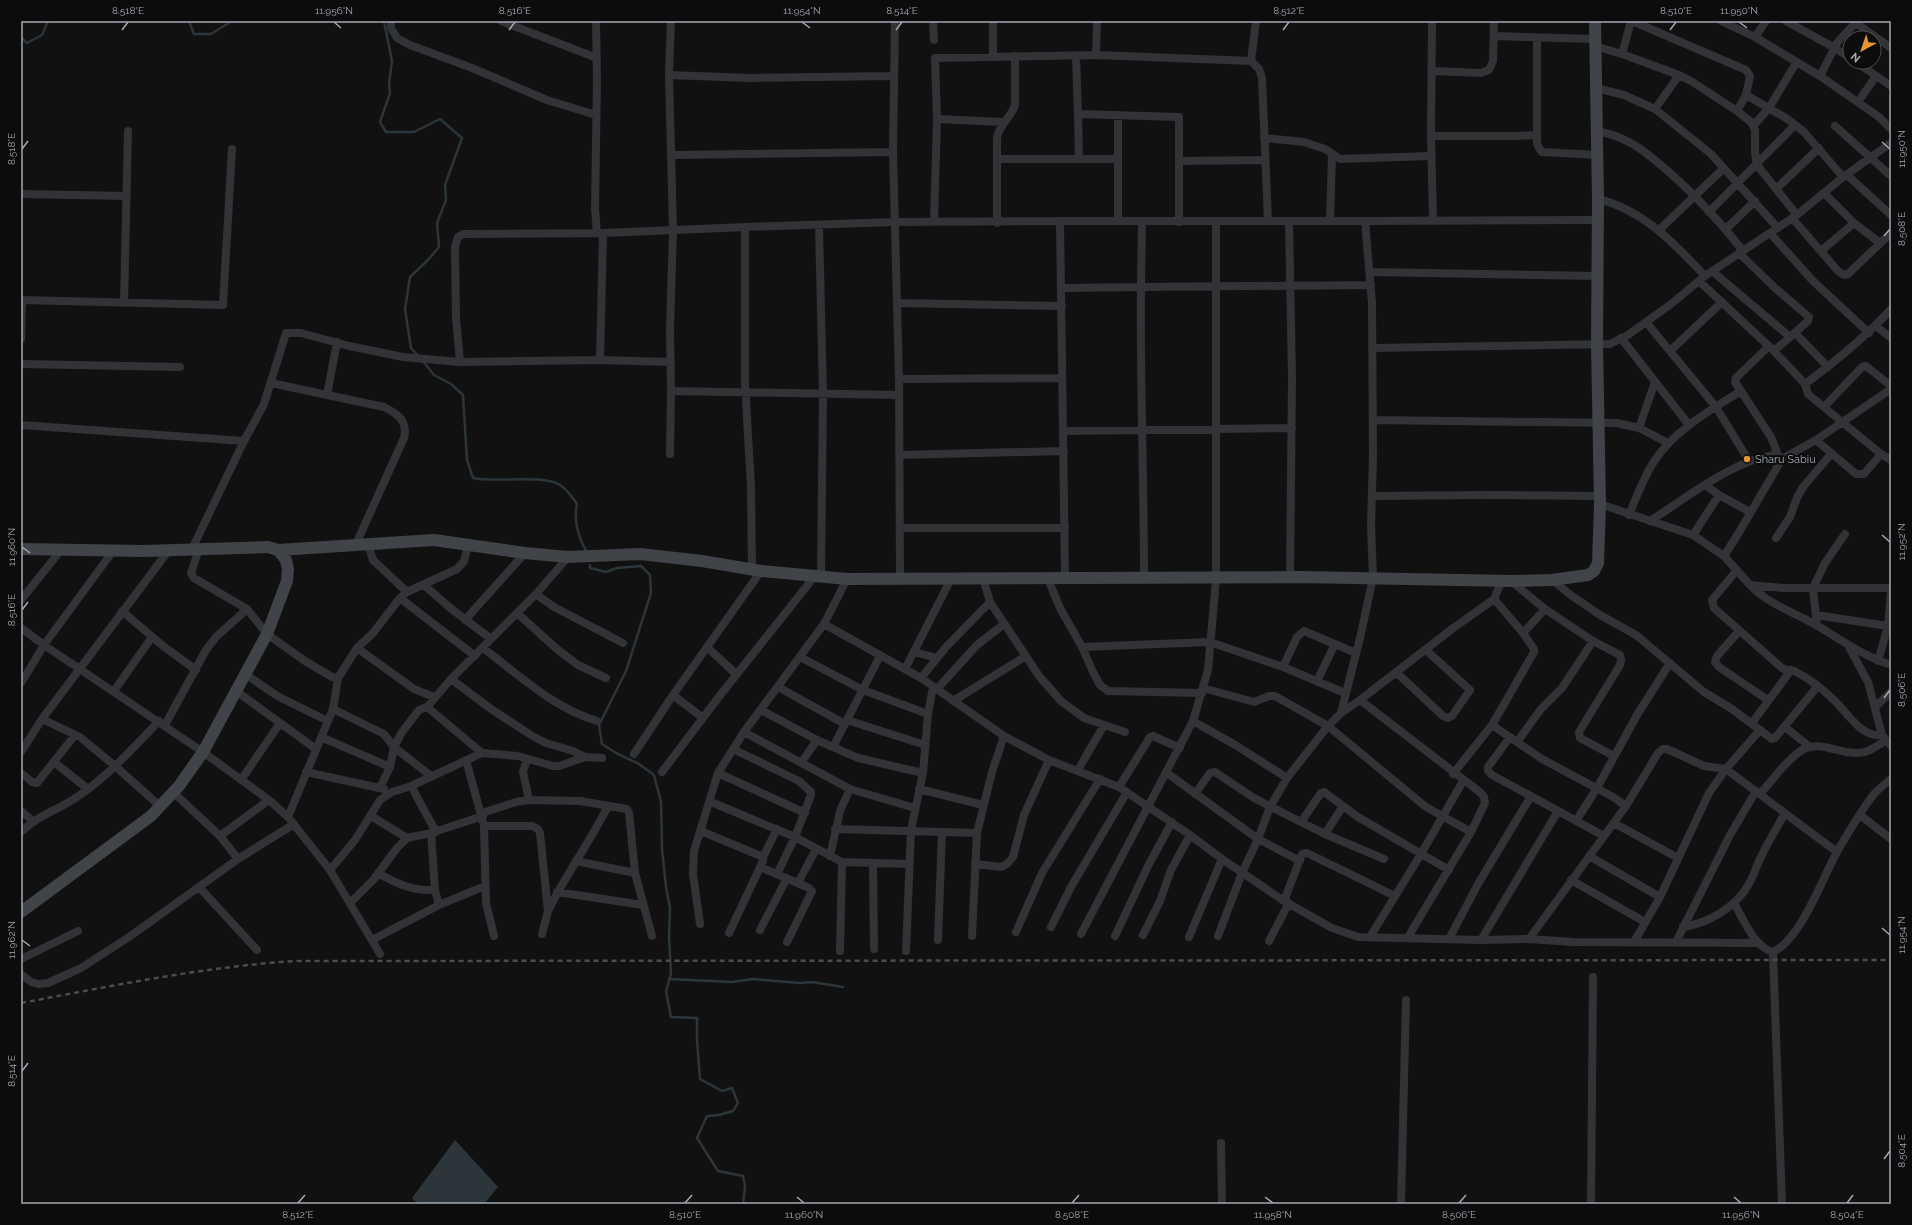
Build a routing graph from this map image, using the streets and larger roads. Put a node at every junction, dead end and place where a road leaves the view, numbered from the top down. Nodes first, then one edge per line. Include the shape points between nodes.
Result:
1 (391, 21) edge
2 (501, 21) edge
3 (596, 21) edge
4 (671, 21) edge
5 (895, 21) edge
6 (933, 21) edge
7 (993, 21) edge
8 (1097, 21) edge
9 (1256, 21) edge
10 (1432, 21) edge
11 (1494, 21) edge
12 (1595, 21) edge
13 (1632, 21) edge
14 (1721, 21) edge
15 (1766, 21) edge
16 (1786, 21) edge
17 (1855, 21) edge
18 (1494, 36) junction
19 (1755, 37) junction
20 (1537, 38) junction
21 (934, 40) dead end
22 (1595, 42) junction
23 (1834, 48) junction
24 (1891, 48) edge
25 (1842, 53) edge
26 (1622, 54) junction
27 (1096, 55) junction
28 (1015, 56) junction
29 (1076, 56) junction
30 (993, 57) junction
31 (597, 58) junction
32 (1251, 61) junction
33 (1796, 63) junction
34 (1867, 70) edge
35 (1432, 71) junction
36 (669, 75) junction
37 (1679, 75) junction
38 (893, 76) junction
39 (1820, 76) junction
40 (1876, 76) junction
41 (1891, 86) edge
42 (1596, 88) junction
43 (1746, 95) junction
44 (1858, 102) junction
45 (1769, 108) junction
46 (1655, 109) junction
47 (1737, 110) junction
48 (1078, 114) junction
49 (596, 115) junction
50 (1118, 115) junction
51 (937, 119) junction
52 (1003, 122) junction
53 (1796, 125) junction
54 (1754, 126) junction
55 (1835, 126) dead end
56 (1891, 129) edge
57 (128, 131) dead end
58 (1597, 131) junction
59 (1537, 135) junction
60 (1431, 136) junction
61 (1264, 138) junction
62 (1891, 143) edge
63 (1819, 148) junction
64 (232, 149) dead end
65 (894, 152) junction
66 (1332, 154) junction
67 (672, 155) junction
68 (1597, 155) junction
69 (1431, 156) junction
70 (1870, 158) junction
71 (997, 159) junction
72 (1079, 159) junction
73 (1118, 159) junction
74 (1179, 160) junction
75 (1265, 160) junction
76 (1757, 165) junction
77 (1724, 168) junction
78 (1845, 176) junction
79 (1891, 176) edge
80 (1739, 183) junction
81 (1776, 189) junction
82 (1824, 193) junction
83 (21, 194) edge
84 (127, 196) junction
85 (1694, 198) junction
86 (1598, 199) junction
87 (1755, 201) junction
88 (1709, 212) junction
89 (1891, 215) edge
90 (1794, 216) junction
91 (1118, 220) junction
92 (1330, 220) junction
93 (1433, 220) junction
94 (1598, 220) junction
95 (1060, 221) junction
96 (1142, 221) junction
97 (1268, 221) junction
98 (1289, 221) junction
99 (1365, 221) junction
100 (895, 222) junction
101 (934, 222) junction
102 (997, 222) junction
103 (1179, 222) junction
104 (1216, 222) junction
105 (1854, 223) junction
106 (819, 226) junction
107 (745, 228) junction
108 (1778, 228) junction
109 (1726, 229) junction
110 (673, 230) junction
111 (1659, 230) junction
112 (1891, 232) edge
113 (600, 233) junction
114 (1770, 233) junction
115 (1880, 243) junction
116 (1821, 251) junction
117 (1741, 252) junction
118 (1712, 271) junction
119 (1371, 272) junction
120 (1599, 276) junction
121 (1702, 279) junction
122 (1371, 285) junction
123 (1217, 286) junction
124 (1290, 286) junction
125 (1141, 287) junction
126 (1062, 288) junction
127 (22, 300) edge
128 (1722, 302) junction
129 (124, 303) junction
130 (897, 303) junction
131 (1062, 306) junction
132 (1891, 309) edge
133 (1646, 322) junction
134 (1876, 326) junction
135 (1869, 333) junction
136 (1792, 335) junction
137 (1621, 338) junction
138 (1891, 338) edge
139 (21, 339) edge
140 (337, 342) junction
141 (1597, 345) junction
142 (1372, 348) junction
143 (1771, 348) junction
144 (1670, 351) junction
145 (600, 360) junction
146 (460, 362) junction
147 (671, 362) junction
148 (21, 364) edge
149 (1828, 367) junction
150 (180, 368) dead end
151 (1062, 378) junction
152 (899, 379) junction
153 (1655, 382) junction
154 (271, 383) junction
155 (1805, 384) junction
156 (1891, 386) edge
157 (1891, 389) edge
158 (671, 391) junction
159 (1740, 391) junction
160 (745, 394) junction
161 (823, 394) junction
162 (327, 395) junction
163 (899, 395) junction
164 (1716, 407) junction
165 (1824, 407) junction
166 (1373, 420) junction
167 (1598, 422) junction
168 (1841, 422) junction
169 (21, 425) edge
170 (1689, 425) junction
171 (1292, 428) junction
172 (1639, 428) junction
173 (1143, 429) junction
174 (1217, 429) junction
175 (1063, 431) junction
176 (1816, 440) junction
177 (244, 441) junction
178 (1668, 443) junction
179 (1064, 450) junction
180 (670, 454) dead end
181 (1831, 454) junction
182 (1881, 454) junction
183 (899, 455) junction
184 (1780, 457) junction
185 (1891, 460) edge
186 (1749, 461) junction
187 (1705, 485) junction
188 (1719, 495) junction
189 (1372, 496) junction
190 (1600, 500) junction
191 (1750, 512) junction
192 (1629, 515) junction
193 (1650, 521) junction
194 (900, 528) junction
195 (1065, 528) junction
196 (1845, 534) dead end
197 (1693, 535) junction
198 (1776, 538) dead end
199 (362, 544) junction
200 (468, 546) junction
201 (21, 549) edge
202 (196, 549) junction
203 (62, 550) junction
204 (113, 550) junction
205 (169, 550) junction
206 (278, 550) junction
207 (525, 553) junction
208 (1724, 556) junction
209 (568, 557) junction
210 (1737, 570) junction
211 (757, 571) junction
212 (818, 577) junction
213 (984, 578) junction
214 (1048, 578) junction
215 (1065, 578) junction
216 (1290, 578) junction
217 (1373, 578) junction
218 (847, 579) junction
219 (900, 579) junction
220 (951, 579) junction
221 (1144, 579) junction
222 (1216, 579) junction
223 (1507, 580) junction
224 (1552, 580) junction
225 (424, 585) junction
226 (1750, 585) junction
227 (1814, 588) junction
228 (1891, 588) edge
229 (407, 592) junction
230 (1891, 592) edge
231 (536, 594) junction
232 (400, 598) junction
233 (1494, 599) junction
234 (21, 600) edge
235 (990, 602) junction
236 (247, 609) junction
237 (1546, 609) junction
238 (122, 611) junction
239 (517, 613) junction
240 (1816, 615) junction
241 (465, 620) junction
242 (824, 624) junction
243 (1004, 624) junction
244 (1817, 626) junction
245 (1888, 626) junction
246 (21, 628) edge
247 (1739, 631) junction
248 (1523, 633) junction
249 (267, 634) junction
250 (152, 637) junction
251 (491, 639) junction
252 (1210, 642) junction
253 (1593, 642) junction
254 (624, 643) dead end
255 (1335, 644) junction
256 (44, 645) junction
257 (1082, 646) junction
258 (1848, 646) junction
259 (707, 647) junction
260 (357, 648) junction
261 (482, 648) junction
262 (1426, 650) junction
263 (914, 652) junction
264 (1356, 653) junction
265 (475, 656) junction
266 (880, 656) junction
267 (1026, 656) junction
268 (800, 657) junction
269 (937, 658) junction
270 (1878, 661) junction
271 (1670, 663) junction
272 (1891, 665) edge
273 (1283, 667) junction
274 (80, 669) junction
275 (905, 669) junction
276 (196, 670) junction
277 (1791, 670) junction
278 (1397, 673) junction
279 (245, 674) junction
280 (736, 674) junction
281 (338, 678) junction
282 (606, 678) dead end
283 (921, 678) junction
284 (451, 679) junction
285 (1317, 681) junction
286 (21, 682) edge
287 (778, 687) junction
288 (1817, 687) junction
289 (935, 688) junction
290 (863, 690) junction
291 (1203, 690) junction
292 (114, 691) junction
293 (236, 691) junction
294 (1891, 692) edge
295 (1345, 693) junction
296 (673, 695) junction
297 (434, 698) junction
298 (1360, 700) junction
299 (1768, 700) junction
300 (953, 701) junction
301 (426, 707) junction
302 (1875, 707) junction
303 (333, 709) junction
304 (761, 710) junction
305 (1341, 713) junction
306 (928, 714) junction
307 (703, 718) junction
308 (42, 719) junction
309 (328, 721) junction
310 (597, 721) dead end
311 (1193, 721) junction
312 (846, 722) junction
313 (162, 723) junction
314 (280, 723) junction
315 (1752, 723) junction
316 (1104, 725) junction
317 (1492, 725) junction
318 (1328, 726) junction
319 (1785, 727) junction
320 (1760, 730) junction
321 (744, 732) junction
322 (1125, 732) dead end
323 (75, 734) junction
324 (1004, 736) junction
325 (321, 737) junction
326 (1510, 737) junction
327 (816, 740) junction
328 (1886, 741) edge
329 (1517, 742) junction
330 (925, 745) junction
331 (394, 747) junction
332 (833, 747) junction
333 (1810, 747) junction
334 (1180, 748) junction
335 (316, 749) junction
336 (733, 749) junction
337 (21, 752) edge
338 (203, 752) junction
339 (482, 753) junction
340 (634, 754) dead end
341 (1614, 756) junction
342 (585, 757) junction
343 (602, 758) dead end
344 (527, 759) junction
345 (466, 760) junction
346 (1049, 760) junction
347 (54, 762) junction
348 (801, 763) junction
349 (115, 766) junction
350 (390, 767) junction
351 (1726, 769) junction
352 (1078, 770) junction
353 (306, 772) junction
354 (662, 772) dead end
355 (21, 773) edge
356 (718, 773) junction
357 (923, 773) junction
358 (1167, 774) junction
359 (1454, 774) junction
360 (430, 776) junction
361 (1287, 778) junction
362 (1891, 778) edge
363 (1100, 779) junction
364 (241, 780) junction
365 (1463, 780) junction
366 (411, 786) junction
367 (1119, 787) junction
368 (380, 788) junction
369 (1597, 788) junction
370 (88, 789) junction
371 (850, 789) junction
372 (919, 789) junction
373 (392, 792) junction
374 (1127, 792) junction
375 (1758, 792) junction
376 (174, 793) junction
377 (1195, 794) junction
378 (1531, 796) junction
379 (268, 800) junction
380 (529, 800) junction
381 (711, 802) junction
382 (982, 805) junction
383 (608, 806) junction
384 (1149, 806) junction
385 (1342, 806) junction
386 (1626, 806) junction
387 (161, 807) junction
388 (1270, 807) junction
389 (915, 808) junction
390 (21, 811) edge
391 (1558, 811) junction
392 (805, 813) junction
393 (1785, 813) junction
394 (482, 815) junction
395 (371, 816) junction
396 (1860, 816) junction
397 (288, 817) junction
398 (1442, 818) junction
399 (33, 821) junction
400 (1576, 821) junction
401 (1172, 822) junction
402 (1301, 822) junction
403 (1614, 823) junction
404 (294, 824) junction
405 (484, 826) junction
406 (777, 829) junction
407 (835, 829) junction
408 (911, 830) junction
409 (701, 831) junction
410 (21, 832) edge
411 (434, 832) junction
412 (942, 832) junction
413 (1471, 832) junction
414 (977, 833) junction
415 (1190, 834) junction
416 (1325, 834) junction
417 (220, 836) junction
418 (1604, 836) junction
419 (795, 837) junction
420 (407, 838) junction
421 (1258, 839) junction
422 (1891, 839) edge
423 (816, 849) junction
424 (1837, 852) junction
425 (1421, 854) junction
426 (830, 856) junction
427 (1589, 856) junction
428 (763, 857) junction
429 (1678, 858) junction
430 (238, 859) junction
431 (1222, 859) junction
432 (1384, 859) dead end
433 (576, 861) junction
434 (1300, 861) junction
435 (842, 862) junction
436 (874, 864) junction
437 (910, 864) junction
438 (975, 864) junction
439 (760, 867) junction
440 (330, 870) junction
441 (1449, 870) junction
442 (378, 873) junction
443 (635, 873) junction
444 (1242, 873) junction
445 (777, 874) junction
446 (787, 878) junction
447 (1571, 880) junction
448 (798, 883) junction
449 (484, 886) junction
450 (198, 887) junction
451 (435, 890) junction
452 (557, 892) junction
453 (1395, 896) junction
454 (1660, 897) junction
455 (1286, 902) junction
456 (350, 903) junction
457 (1734, 903) junction
458 (439, 905) junction
459 (643, 906) junction
460 (548, 911) junction
461 (21, 912) edge
462 (1645, 922) junction
463 (700, 924) dead end
464 (1051, 927) dead end
465 (1683, 927) junction
466 (760, 930) dead end
467 (78, 931) dead end
468 (1016, 932) dead end
469 (729, 933) dead end
470 (542, 934) dead end
471 (1081, 934) dead end
472 (1143, 935) dead end
473 (494, 936) dead end
474 (652, 936) dead end
475 (972, 936) dead end
476 (1115, 936) dead end
477 (1218, 936) dead end
478 (1189, 937) dead end
479 (1370, 937) junction
480 (1408, 937) junction
481 (1449, 939) junction
482 (1529, 939) junction
483 (372, 940) junction
484 (938, 940) dead end
485 (1481, 940) junction
486 (1270, 941) dead end
487 (787, 942) dead end
488 (1634, 942) junction
489 (1676, 942) junction
490 (1759, 943) junction
491 (874, 949) dead end
492 (257, 950) dead end
493 (840, 951) dead end
494 (906, 951) dead end
495 (1773, 952) junction
496 (380, 954) dead end
497 (21, 959) edge
498 (21, 974) edge
499 (1593, 977) dead end
500 (1406, 1000) dead end
501 (1221, 1143) dead end
502 (1222, 1204) edge
503 (1401, 1204) edge
504 (1591, 1204) edge
505 (1782, 1204) edge

1 - 49 street via 391,28 397,38 410,45 547,100
2 - 31 street
3 - 31 street
4 - 36 street
5 - 38 street
6 - 21 street
7 - 30 street
8 - 27 street
9 - 32 street
10 - 35 street
11 - 18 street
12 - 22 street
13 - 26 street
13 - 43 street via 1746,70 1750,76
14 - 19 street
15 - 19 street
16 - 23 street
17 - 23 street
17 - 24 street
18 - 20 street
18 - 35 street via 1494,60 1489,70 1481,73
19 - 33 street
20 - 22 street
20 - 59 street
22 - 26 street
22 - 42 street
23 - 25 street
23 - 39 street
26 - 37 street
27 - 29 street
27 - 32 street
28 - 29 street
28 - 30 street
28 - 52 street via 1015,105
29 - 48 street
30 - 51 street via 935,58
31 - 49 street
32 - 61 street via 1259,68 1262,78
33 - 39 street
33 - 45 street
34 - 40 street
35 - 60 street
36 - 38 street via 750,78
36 - 67 street
37 - 46 street
37 - 47 street
38 - 65 street
39 - 44 street
40 - 41 street
40 - 44 street
42 - 46 street via 1624,95
42 - 58 street
43 - 45 street
43 - 47 street
44 - 56 street
45 - 53 street
45 - 54 street
46 - 77 street via 1711,154
47 - 54 street
48 - 50 street
48 - 72 street
49 - 113 street via 595,209
50 - 73 street
50 - 74 street via 1179,117
51 - 52 street
51 - 101 street
52 - 71 street via 998,130
53 - 63 street
53 - 76 street
54 - 76 street
55 - 70 street
57 - 84 street
58 - 68 street
58 - 85 street via 1611,134 1641,149
59 - 60 street
59 - 68 street via 1542,152
60 - 69 street
61 - 66 street via 1304,142
61 - 75 street
62 - 70 street
63 - 78 street
63 - 81 street
64 - 129 street via 223,305
65 - 67 street
65 - 100 street
66 - 69 street via 1340,159
66 - 92 street
67 - 110 street
68 - 86 street
69 - 93 street
70 - 78 street
70 - 79 street
71 - 72 street
71 - 102 street
72 - 73 street
73 - 91 street
74 - 75 street
74 - 103 street
75 - 97 street
76 - 80 street
76 - 81 street
77 - 80 street
77 - 85 street
78 - 82 street
78 - 89 street
80 - 87 street
80 - 88 street
81 - 90 street
82 - 90 street
82 - 105 street
83 - 84 street
84 - 129 street
85 - 88 street
85 - 111 street
86 - 94 street
86 - 111 street via 1635,213
87 - 108 street
87 - 109 street
88 - 109 street
90 - 108 street
90 - 116 street
91 - 95 street
91 - 96 street
92 - 98 street
92 - 99 street
93 - 94 street
93 - 99 street
94 - 120 street
95 - 102 street
95 - 126 street
96 - 103 street
96 - 125 street
97 - 98 street
97 - 104 street
98 - 124 street
99 - 119 street
100 - 101 street
100 - 106 street
100 - 130 street
101 - 102 street
103 - 104 street
104 - 123 street
105 - 115 street
105 - 116 street
106 - 107 street
106 - 161 street
107 - 110 street
107 - 160 street
108 - 114 street
109 - 117 street
110 - 113 street
110 - 147 street
111 - 121 street
112 - 115 street
113 - 145 street
113 - 146 street via 463,234 458,237 455,247 456,318
114 - 117 street
114 - 135 street via 1813,281
115 - 116 street via 1844,275
117 - 118 street
117 - 136 street via 1775,288 1809,317 1808,321
118 - 121 street
118 - 136 street
119 - 120 street
119 - 122 street
120 - 141 street
121 - 128 street
121 - 133 street
122 - 124 street
122 - 142 street
123 - 124 street
123 - 125 street
123 - 174 street
124 - 171 street
125 - 126 street
125 - 173 street via 1140,366
126 - 131 street
127 - 129 street
127 - 139 street
128 - 143 street
128 - 144 street
130 - 131 street
130 - 152 street
131 - 151 street
132 - 134 street
133 - 137 street
133 - 144 street
134 - 135 street
134 - 138 street
135 - 149 street
136 - 143 street
136 - 149 street
137 - 141 street via 1610,344
137 - 153 street
140 - 146 street via 403,357
140 - 154 street via 286,332
140 - 162 street
141 - 142 street
141 - 167 street
142 - 166 street
143 - 155 street
143 - 159 street via 1736,378 1735,382
144 - 164 street
145 - 146 street
145 - 147 street
147 - 158 street
148 - 150 street
149 - 155 street
151 - 152 street
151 - 175 street
152 - 163 street
153 - 170 street
153 - 172 street
154 - 162 street
154 - 177 street via 264,404
155 - 165 street via 1808,394
156 - 165 street via 1866,366 1862,367
157 - 168 street
158 - 160 street
158 - 180 street
159 - 164 street
159 - 184 street via 1771,437
160 - 161 street
160 - 211 street
161 - 163 street
161 - 212 street
162 - 199 street via 384,407 396,413 406,430
163 - 183 street
164 - 170 street
164 - 186 street
165 - 168 street
166 - 167 street
166 - 189 street
167 - 172 street
167 - 190 street
168 - 176 street
168 - 182 street
169 - 177 street
170 - 178 street
171 - 174 street
171 - 216 street
172 - 178 street
173 - 174 street
173 - 175 street
173 - 221 street
174 - 222 street
175 - 179 street
176 - 181 street
176 - 184 street
177 - 202 street
178 - 192 street via 1641,484
179 - 183 street
179 - 195 street
181 - 182 street via 1860,475 1864,474
181 - 198 street via 1803,487 1790,517
182 - 185 street
183 - 194 street
184 - 186 street via 1766,456
184 - 191 street
186 - 187 street
187 - 188 street
187 - 193 street
188 - 191 street
188 - 197 street
189 - 190 street via 1484,494
189 - 217 street
190 - 192 street
190 - 224 street via 1598,563 1594,571 1588,575
191 - 208 street
192 - 193 street
193 - 197 street
194 - 195 street
194 - 219 street
195 - 215 street
196 - 227 street via 1825,563
197 - 208 street
199 - 200 street via 434,540
199 - 206 street
199 - 229 street via 373,560
200 - 207 street
200 - 225 street via 464,561 457,569
201 - 203 street
202 - 205 street
202 - 206 street via 268,547
202 - 236 street via 191,576
203 - 204 street
203 - 234 street
204 - 205 street
204 - 256 street
205 - 238 street
206 - 249 street via 286,560 287,581
207 - 209 street
207 - 241 street
208 - 210 street
209 - 211 street via 640,554
209 - 231 street
210 - 226 street
210 - 247 street via 1711,604
211 - 212 street
211 - 259 street
212 - 218 street
212 - 280 street
213 - 214 street
213 - 220 street
213 - 235 street
214 - 215 street
214 - 257 street via 1060,608
215 - 221 street
216 - 217 street
216 - 222 street
217 - 223 street
217 - 264 street
218 - 219 street
218 - 242 street
219 - 220 street
220 - 263 street
221 - 222 street
222 - 252 street
223 - 224 street
223 - 233 street
223 - 237 street
224 - 271 street via 1600,615 1628,629
225 - 229 street
225 - 241 street
226 - 227 street
226 - 244 street via 1762,597
227 - 228 street
227 - 240 street
229 - 232 street
230 - 245 street
231 - 239 street
231 - 254 street via 554,607
232 - 260 street via 373,633
232 - 265 street
233 - 248 street
233 - 262 street
235 - 243 street
235 - 269 street
236 - 249 street
236 - 276 street via 216,637
237 - 248 street
237 - 253 street
238 - 250 street
238 - 274 street
239 - 251 street
239 - 282 street via 578,665
240 - 244 street
240 - 245 street
241 - 251 street
242 - 266 street
242 - 268 street
243 - 267 street
243 - 289 street via 977,645
244 - 258 street
245 - 270 street
246 - 256 street
247 - 277 street via 1782,668
247 - 299 street via 1717,656 1715,662
248 - 317 street via 1534,652
249 - 279 street
249 - 281 street via 305,661
250 - 276 street
250 - 292 street
251 - 261 street
252 - 257 street
252 - 273 street
252 - 291 street via 1208,670
253 - 329 street via 1562,688
253 - 341 street via 1615,651 1621,660 1579,736
255 - 264 street
255 - 273 street via 1304,631 1300,633
255 - 285 street
256 - 274 street
256 - 286 street
257 - 291 street via 1093,672 1104,689
258 - 270 street
258 - 302 street via 1868,682
259 - 280 street
259 - 296 street
260 - 281 street
260 - 297 street via 414,689
261 - 265 street
261 - 310 street via 551,700 578,715
262 - 278 street
262 - 278 street via 1470,690 1452,716 1443,716
263 - 269 street
263 - 275 street
264 - 295 street
265 - 284 street
266 - 275 street
266 - 290 street
267 - 300 street
267 - 316 street via 1060,701 1084,718
268 - 287 street
268 - 290 street
269 - 283 street
270 - 272 street
271 - 315 street via 1704,692
271 - 341 street
273 - 285 street
274 - 292 street
274 - 308 street
275 - 283 street
276 - 313 street
277 - 288 street
277 - 299 street
278 - 298 street
279 - 293 street
279 - 309 street via 279,697
280 - 307 street
281 - 303 street
283 - 289 street
284 - 297 street
284 - 342 street via 534,737
285 - 295 street
287 - 304 street
287 - 312 street
288 - 319 street
288 - 328 street via 1859,726
289 - 300 street
289 - 306 street
290 - 306 street
290 - 312 street
291 - 311 street
291 - 318 street via 1254,702 1275,696
292 - 313 street
293 - 314 street
293 - 338 street
294 - 302 street
295 - 305 street
296 - 307 street
296 - 340 street
297 - 301 street
298 - 305 street
298 - 359 street
299 - 315 street
300 - 324 street
301 - 331 street via 419,710
301 - 339 street
302 - 328 street
303 - 309 street
303 - 331 street via 384,734
304 - 321 street
304 - 327 street
305 - 318 street
306 - 330 street
307 - 354 street
308 - 323 street
308 - 337 street
309 - 325 street
311 - 334 street
311 - 361 street
312 - 330 street
312 - 332 street
313 - 338 street
313 - 349 street
314 - 335 street
314 - 364 street
315 - 320 street
316 - 322 street
316 - 352 street
317 - 326 street
317 - 359 street
318 - 361 street
318 - 398 street via 1426,808
319 - 320 street via 1774,739
319 - 333 street
320 - 351 street
321 - 336 street
321 - 348 street
323 - 347 street
323 - 349 street
324 - 346 street
324 - 382 street
325 - 335 street
325 - 350 street
326 - 329 street
326 - 378 street via 1488,767 1488,771
327 - 332 street
327 - 348 street
328 - 333 street via 1865,752 1855,753
329 - 369 street via 1542,759
330 - 357 street
331 - 350 street
331 - 360 street
332 - 357 street via 858,758
333 - 375 street via 1793,757
334 - 358 street
334 - 367 street via 1150,737
335 - 353 street
336 - 356 street
336 - 392 street via 807,787 811,795
338 - 364 street
338 - 376 street
339 - 344 street
339 - 345 street
341 - 369 street
342 - 343 street
342 - 344 street via 559,766
344 - 380 street via 523,772
345 - 360 street
345 - 394 street
346 - 352 street
346 - 438 street via 1024,815 1013,857 1002,867
347 - 355 street via 37,783
347 - 370 street
348 - 371 street
349 - 370 street
349 - 387 street
350 - 368 street
351 - 375 street
351 - 386 street via 1704,766 1663,749 1658,753
351 - 429 street via 1701,807
352 - 363 street
353 - 368 street
353 - 397 street
356 - 381 street
356 - 392 street
357 - 372 street
358 - 377 street
358 - 384 street
359 - 365 street
360 - 366 street
361 - 388 street
362 - 396 street via 1876,793
363 - 367 street
363 - 468 street via 1042,872
364 - 379 street
365 - 398 street
365 - 413 street via 1484,797 1485,803
366 - 373 street
366 - 411 street
367 - 374 street
368 - 373 street
369 - 386 street
369 - 400 street
370 - 399 street via 71,802 46,812
371 - 389 street
371 - 407 street
372 - 382 street
372 - 389 street
373 - 395 street via 380,800
374 - 384 street
374 - 464 street via 1071,887
375 - 393 street
375 - 465 street
376 - 387 street
376 - 417 street
377 - 388 street via 1210,773 1215,772
377 - 421 street
378 - 391 street
378 - 481 street via 1478,884
379 - 397 street
379 - 417 street
380 - 383 street via 580,801
380 - 394 street via 516,802
381 - 406 street
381 - 409 street
382 - 414 street
383 - 433 street
383 - 443 street via 623,807 629,813
384 - 401 street
384 - 471 street
385 - 402 street via 1329,795 1321,793
385 - 416 street
385 - 425 street
386 - 403 street
387 - 461 street
388 - 402 street
388 - 421 street
389 - 408 street
390 - 399 street
391 - 400 street
391 - 485 street
392 - 419 street
393 - 424 street
393 - 457 street via 1750,883
394 - 405 street
394 - 411 street
395 - 420 street
395 - 440 street
396 - 422 street
396 - 424 street
397 - 404 street
398 - 413 street
398 - 425 street
399 - 410 street
400 - 418 street
401 - 415 street
401 - 476 street
402 - 416 street
403 - 418 street
403 - 429 street
404 - 430 street
404 - 440 street
405 - 449 street
405 - 460 street via 538,828
406 - 419 street
406 - 428 street
407 - 408 street
407 - 426 street
408 - 412 street
408 - 437 street
409 - 428 street
409 - 463 street via 694,851 693,874
411 - 420 street
411 - 451 street
412 - 414 street
412 - 484 street
413 - 441 street
414 - 438 street
415 - 431 street
415 - 472 street via 1171,870 1160,901
416 - 432 street
417 - 430 street
418 - 427 street
419 - 423 street
419 - 445 street
420 - 442 street
421 - 434 street
421 - 444 street
423 - 426 street
423 - 448 street
424 - 495 street via 1796,930
425 - 441 street
425 - 453 street
426 - 435 street
427 - 447 street
427 - 454 street
428 - 439 street
429 - 454 street
430 - 450 street
431 - 444 street
431 - 478 street
433 - 443 street
433 - 452 street
434 - 453 street via 1302,854 1307,852
434 - 455 street
435 - 436 street
435 - 493 street
436 - 437 street
436 - 491 street
437 - 494 street
438 - 475 street
439 - 445 street
439 - 469 street
440 - 456 street
441 - 480 street
442 - 451 street via 408,888 419,891
442 - 456 street
443 - 459 street
444 - 455 street
444 - 477 street
445 - 446 street
446 - 448 street
446 - 466 street
447 - 462 street
447 - 482 street
448 - 487 street via 812,891
449 - 458 street
449 - 473 street
450 - 492 street
450 - 498 street via 81,968 48,983 31,982
451 - 458 street
452 - 459 street
452 - 460 street
453 - 479 street
454 - 462 street
455 - 479 street via 1332,928 1358,937
455 - 486 street
456 - 483 street
457 - 465 street via 1707,919
457 - 490 street
458 - 483 street
459 - 474 street
460 - 470 street
462 - 488 street
465 - 489 street
467 - 497 street
479 - 480 street
480 - 481 street
481 - 485 street
482 - 485 street
482 - 488 street
483 - 496 street
488 - 489 street
489 - 490 street
490 - 495 street via 1763,948
495 - 505 street
499 - 504 street
500 - 503 street
501 - 502 street

